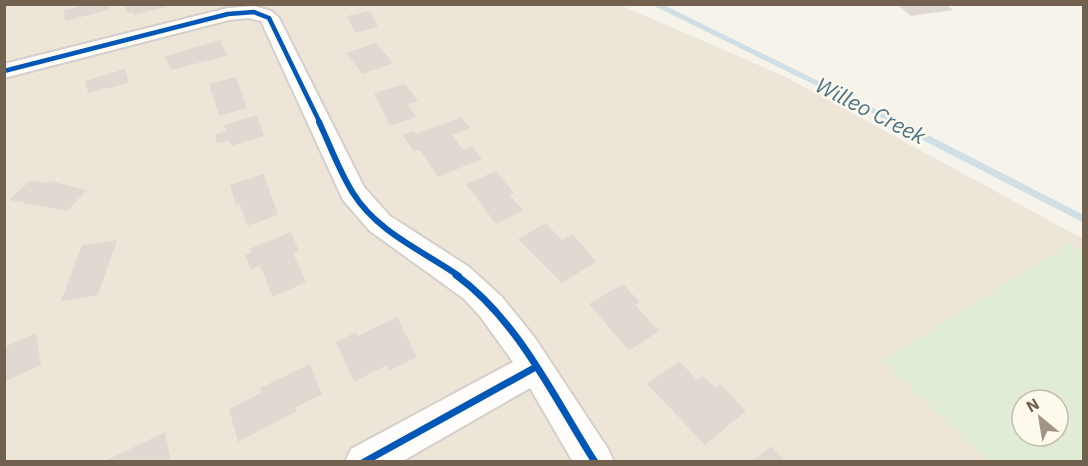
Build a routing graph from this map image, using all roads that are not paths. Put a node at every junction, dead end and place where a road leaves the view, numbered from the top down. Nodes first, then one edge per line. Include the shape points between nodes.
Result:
1 (260, 8) edge
2 (4, 71) edge
3 (534, 368) junction
4 (364, 462) edge
5 (595, 462) edge

1 - 2 street
1 - 3 street via 269,18 353,194 365,211 406,245 473,288 500,315
3 - 4 street
3 - 5 street

